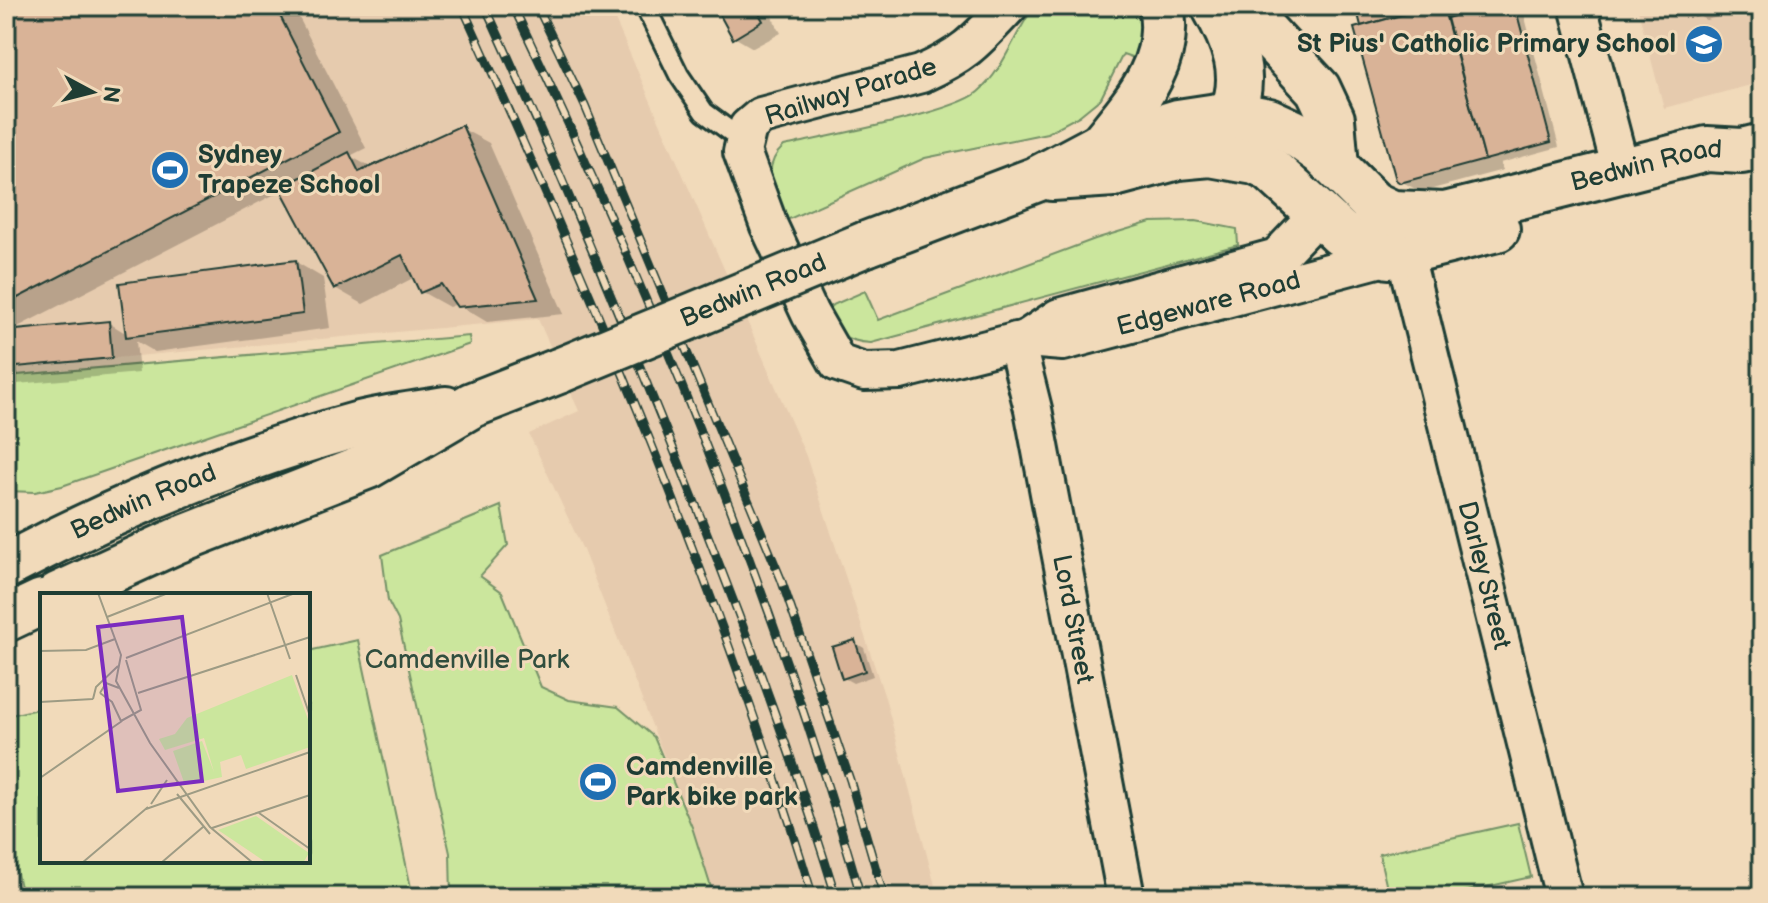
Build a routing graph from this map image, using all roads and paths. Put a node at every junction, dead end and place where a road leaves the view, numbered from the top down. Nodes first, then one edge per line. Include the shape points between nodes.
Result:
1 (645, 6) edge
2 (1009, 6) edge
3 (1161, 6) edge
4 (1214, 6) edge
5 (1241, 6) edge
6 (1578, 6) edge
7 (977, 23) edge
8 (1231, 114) junction
9 (742, 140) junction
10 (1101, 145) junction
11 (1752, 148) edge
12 (1210, 154) junction
13 (1336, 166) junction
14 (1621, 170) junction
15 (1037, 179) junction
16 (1319, 213) junction
17 (1397, 255) junction
18 (1222, 287) junction
19 (1021, 340) junction
20 (847, 367) joint
21 (472, 405) junction
22 (6, 536) edge
23 (54, 540) junction
24 (6, 566) edge
25 (62, 593) edge
26 (40, 603) edge
27 (6, 619) edge
28 (1126, 897) edge
29 (1564, 897) edge

1 - 9 lane via 704,112
2 - 7 street, Railway Parade
3 - 10 main road via 1164,38 1155,71
4 - 8 main road via 1242,79
5 - 13 main road via 1318,89 1332,119
6 - 14 street
7 - 9 street, Railway Parade via 963,55 921,74 761,116
8 - 10 main road, Bedwin Road via 1178,122
8 - 12 street
8 - 13 main road, Bedwin Road via 1293,132
9 - 20 street, Railway Parade via 769,226 831,356
10 - 15 main road, Bedwin Road
11 - 14 main road, Bedwin Road via 1707,149
11 - 17 main road, Bedwin Road via 1712,170
12 - 15 main road, Bedwin Road via 1114,174
12 - 16 main road, Bedwin Road via 1270,169
13 - 14 main road, Bedwin Road via 1373,204 1392,213 1445,215
15 - 21 main road, Bedwin Road, bridge
16 - 17 main road, Bedwin Road via 1341,234
16 - 18 street, Edgeware Road via 1277,257
17 - 18 street, Edgeware Road
17 - 29 street, Darley Street
18 - 19 street, Edgeware Road via 1106,317 1063,342
19 - 20 street, Edgeware Road via 900,371
19 - 28 street, Lord Street
21 - 23 main road, Bedwin Road via 358,425 316,438
21 - 25 main road, Bedwin Road via 368,466 176,541
22 - 23 main road
23 - 24 main road, Bedwin Road
26 - 27 main road

